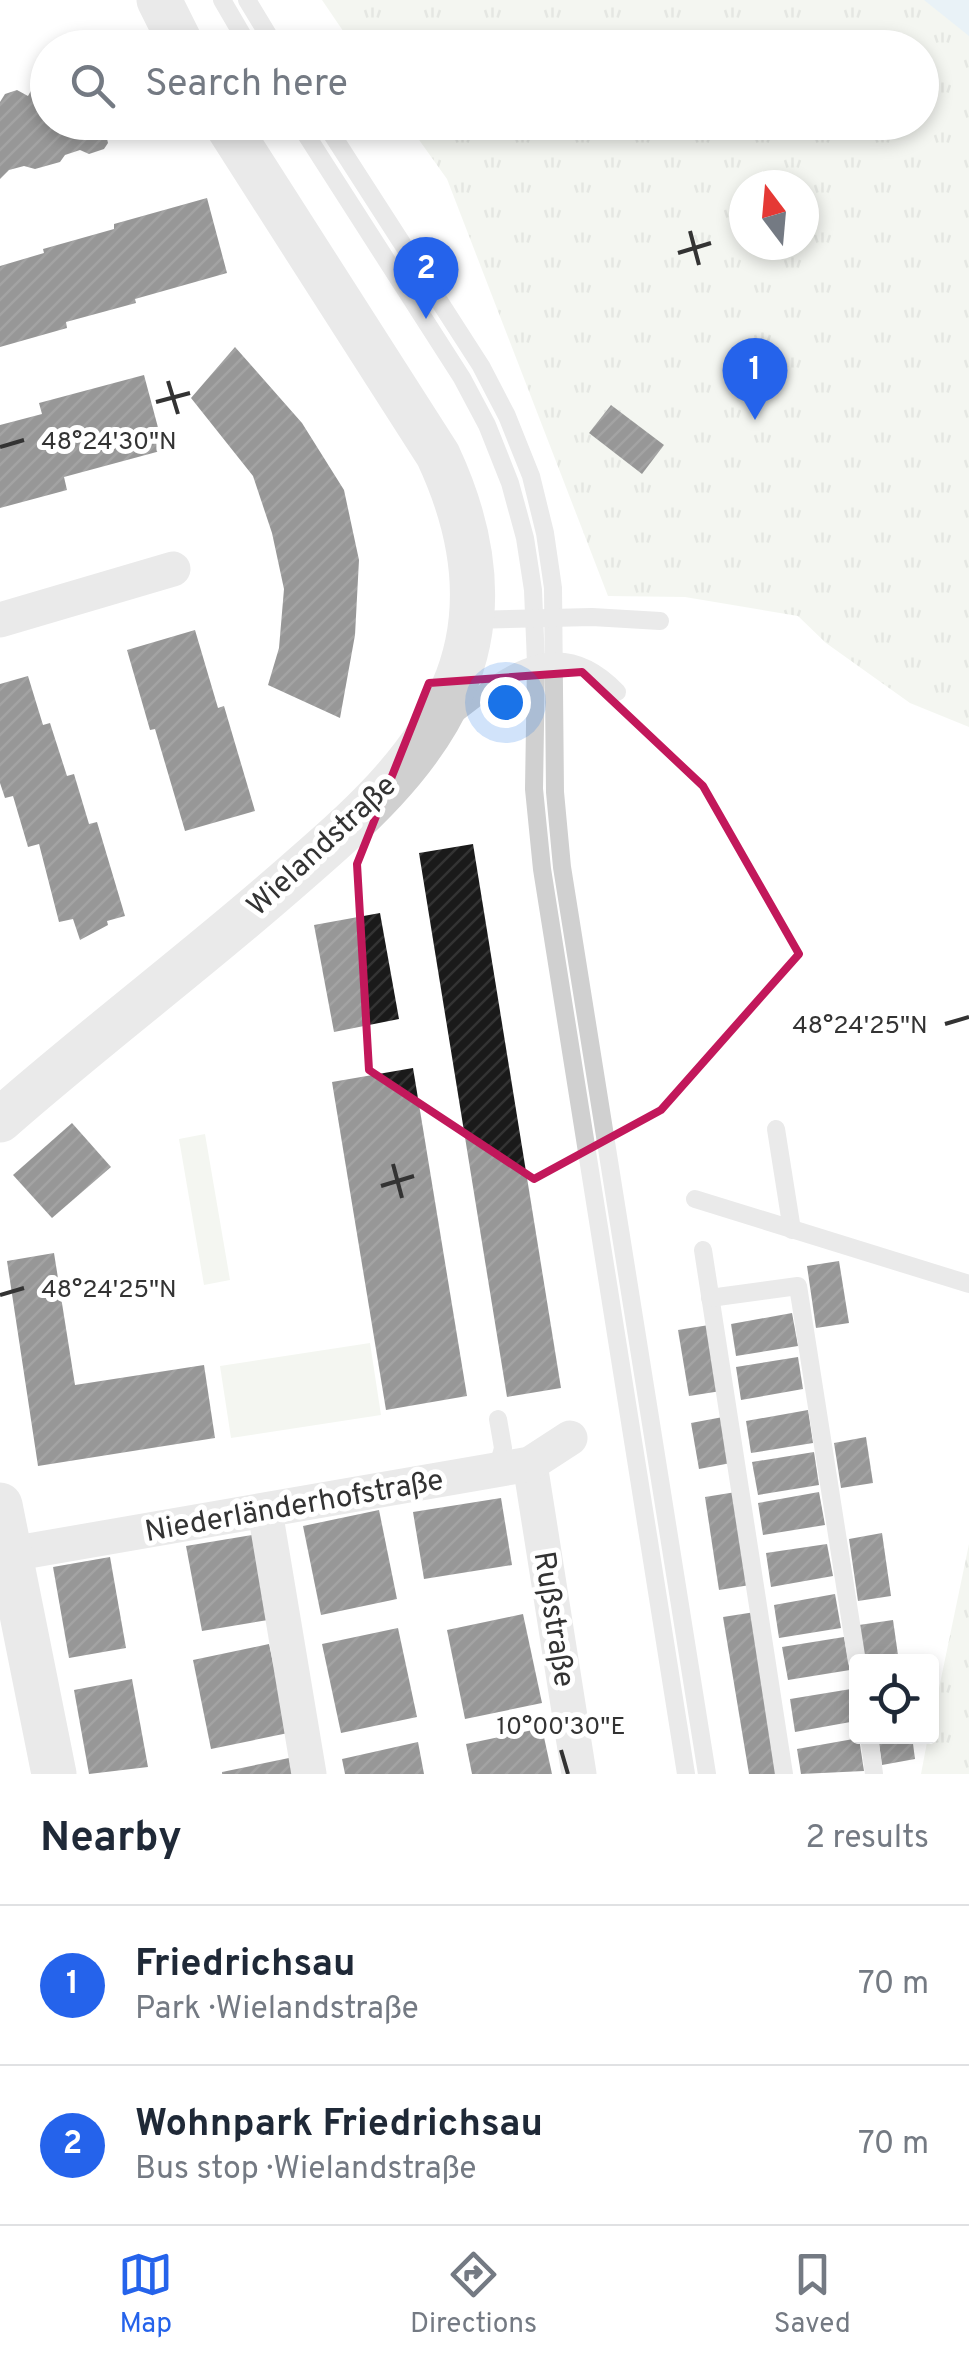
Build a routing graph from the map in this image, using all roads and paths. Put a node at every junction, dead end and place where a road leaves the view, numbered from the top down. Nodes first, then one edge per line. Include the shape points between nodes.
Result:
1 (159, 0) edge
2 (222, 0) edge
3 (247, 0) edge
4 (174, 30) edge
5 (240, 30) edge
6 (265, 30) edge
7 (236, 140) edge
8 (310, 140) edge
9 (336, 140) edge
10 (173, 568) dead end
11 (535, 618) junction
12 (555, 618) junction
13 (0, 620) edge
14 (486, 620) junction
15 (660, 621) dead end
16 (536, 640) junction
17 (562, 659) junction
18 (536, 664) junction
19 (617, 692) dead end
20 (426, 738) junction
21 (0, 1120) edge
22 (776, 1129) dead end
23 (695, 1200) dead end
24 (792, 1230) junction
25 (703, 1250) dead end
26 (969, 1284) edge
27 (710, 1298) junction
28 (498, 1419) dead end
29 (570, 1438) dead end
30 (514, 1467) junction
31 (0, 1504) edge
32 (266, 1511) junction
33 (10, 1554) junction
34 (856, 1654) edge
35 (869, 1744) edge
36 (54, 1774) edge
37 (309, 1774) edge
38 (579, 1774) edge
39 (686, 1774) edge
40 (707, 1774) edge
41 (784, 1774) edge
42 (874, 1774) edge

1 - 4 street
2 - 5 lane
3 - 6 lane
7 - 14 street, Wielandstraße via 438,456 466,528
8 - 11 lane via 480,412 518,511
9 - 12 lane via 508,416 542,518
10 - 13 street
11 - 12 lane
11 - 14 lane
11 - 16 lane
12 - 15 lane
12 - 17 lane
14 - 16 lane
14 - 20 street, Wielandstraße
16 - 17 lane
16 - 18 lane
17 - 18 lane
17 - 19 lane via 592,670
17 - 40 lane via 555,792 562,867
18 - 20 lane via 494,685
18 - 39 lane via 534,789 542,869
20 - 21 street, Wielandstraße via 331,842
22 - 24 lane
23 - 24 lane
24 - 26 lane
25 - 27 lane
27 - 34 lane via 798,1286
27 - 41 lane
28 - 30 lane
29 - 30 street, Niederländerhofstraße
30 - 32 street, Niederländerhofstraße
30 - 38 street, Rußstraße
31 - 33 street
32 - 33 street, Niederländerhofstraße
32 - 37 street
33 - 36 street
35 - 42 lane

